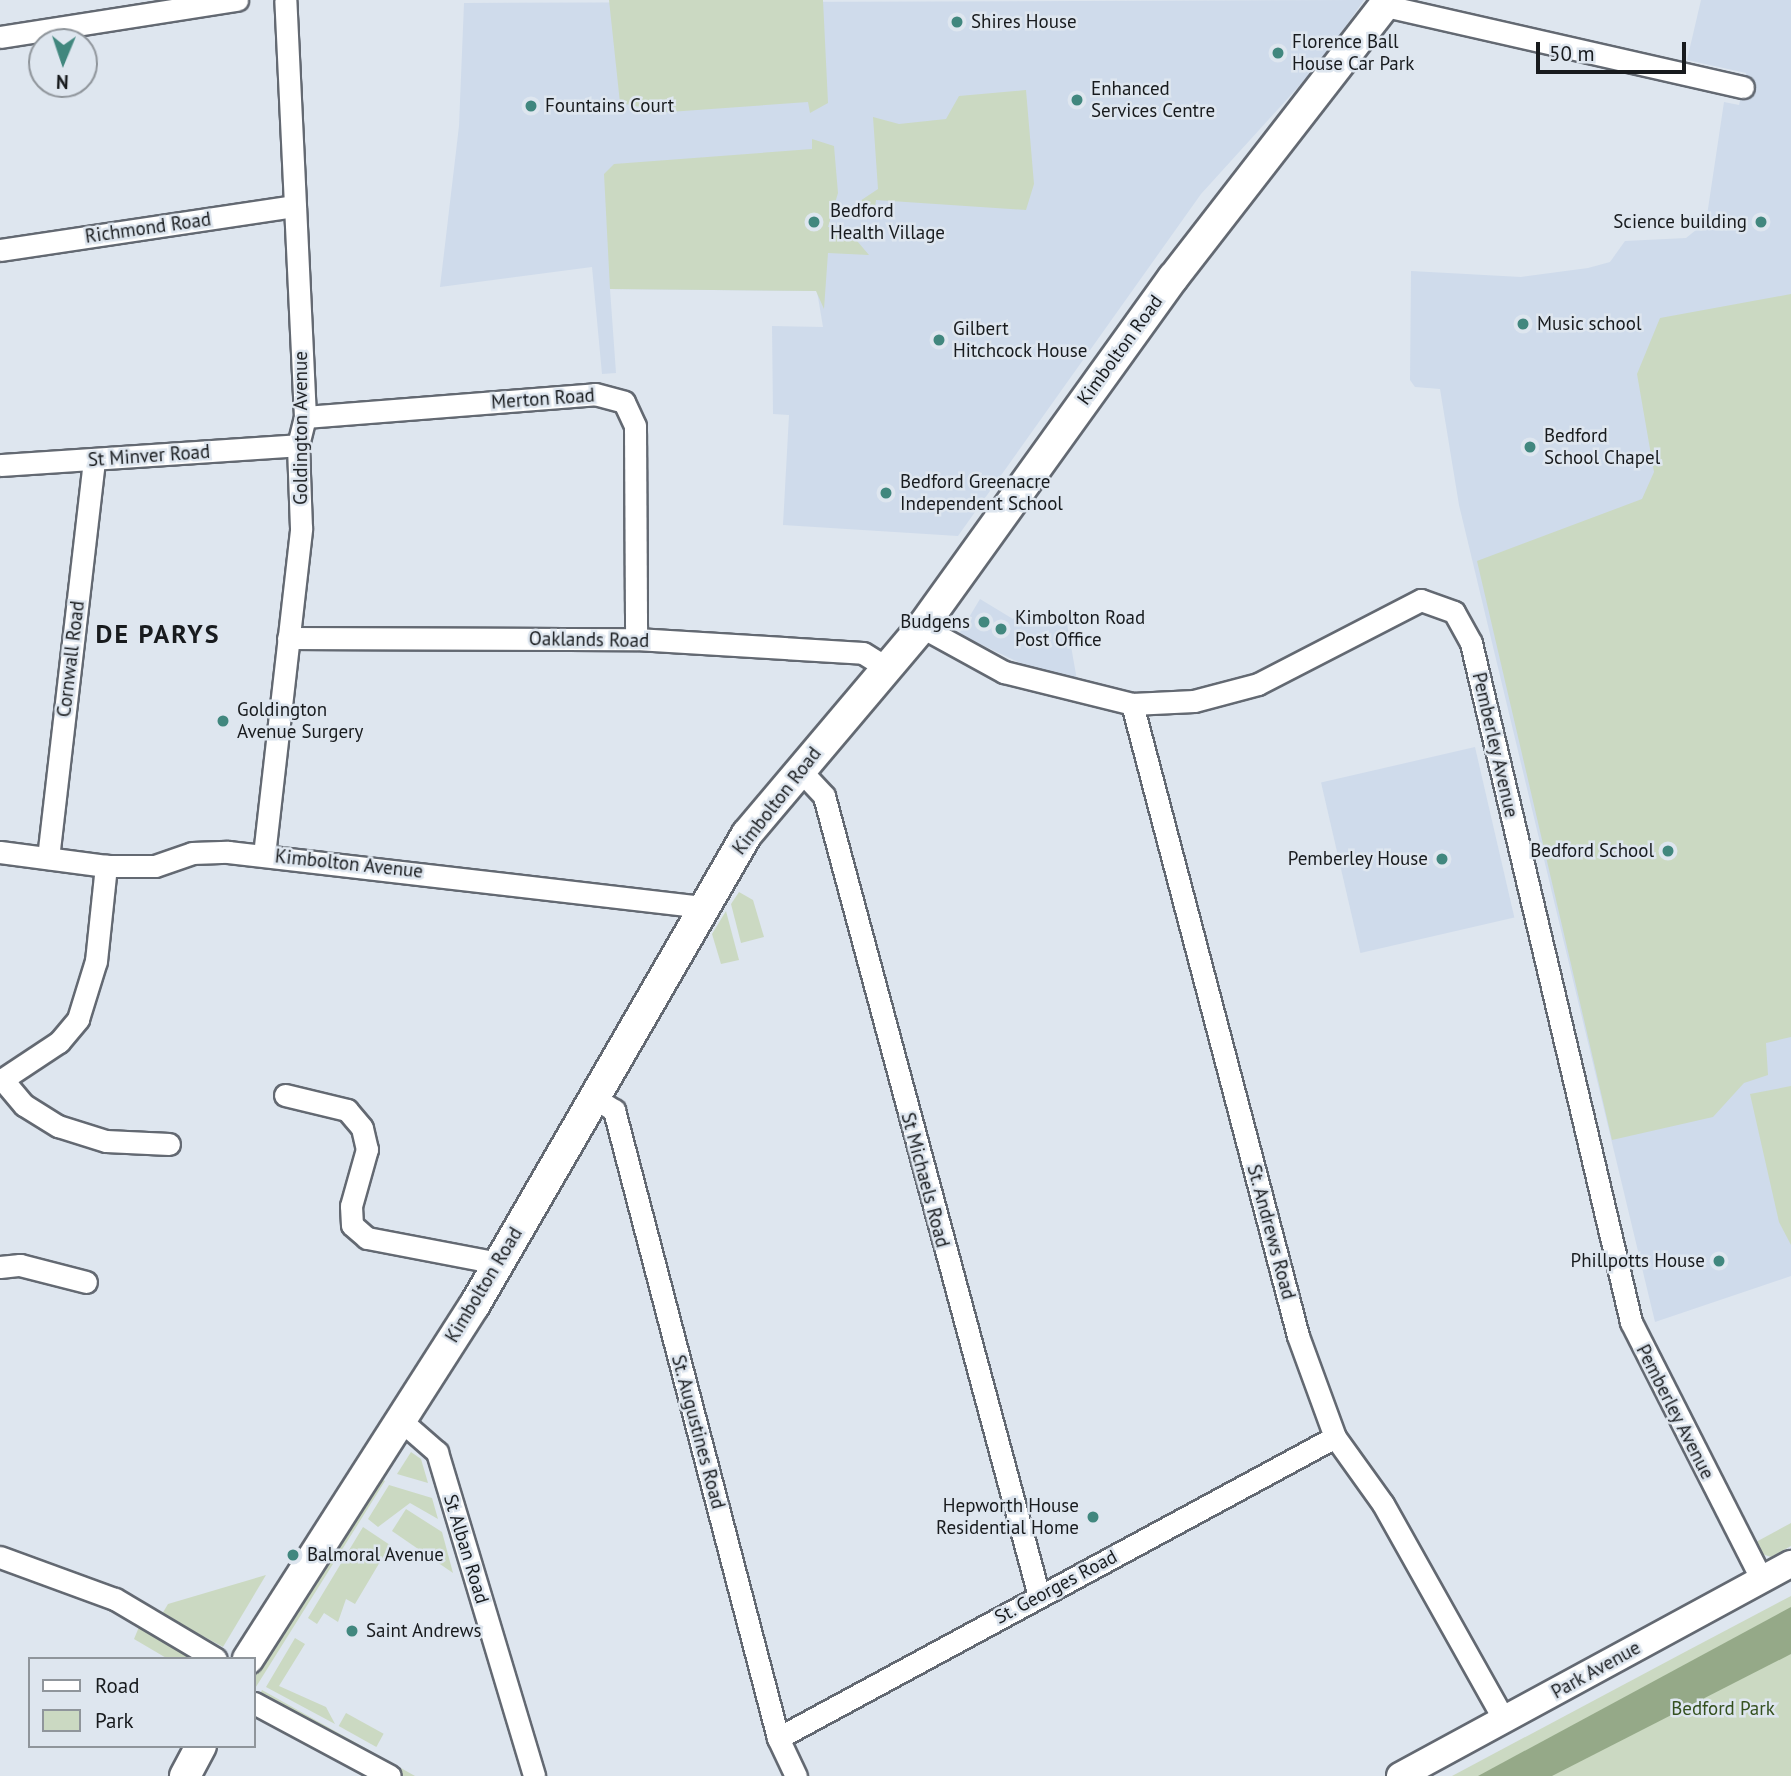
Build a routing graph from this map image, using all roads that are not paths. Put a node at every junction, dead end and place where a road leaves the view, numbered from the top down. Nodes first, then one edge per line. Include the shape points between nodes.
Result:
1 (237, 0) edge
2 (285, 0) edge
3 (1387, 3) edge
4 (0, 37) edge
5 (1743, 87) dead end
6 (295, 206) junction
7 (0, 250) edge
8 (305, 417) junction
9 (298, 445) junction
10 (94, 460) junction
11 (0, 466) edge
12 (922, 626) junction
13 (288, 638) junction
14 (636, 639) junction
15 (885, 667) junction
16 (1132, 704) junction
17 (800, 770) junction
18 (0, 852) edge
19 (264, 855) junction
20 (48, 858) junction
21 (106, 866) junction
22 (700, 907) junction
23 (1, 1080) edge
24 (285, 1095) dead end
25 (593, 1097) junction
26 (169, 1144) dead end
27 (498, 1263) junction
28 (0, 1267) edge
29 (86, 1282) dead end
30 (398, 1418) junction
31 (1335, 1437) junction
32 (0, 1557) edge
33 (1791, 1564) edge
34 (1762, 1580) junction
35 (1039, 1596) junction
36 (213, 1657) edge
37 (249, 1657) edge
38 (256, 1704) edge
39 (1504, 1720) junction
40 (779, 1738) junction
41 (200, 1748) edge
42 (185, 1776) edge
43 (390, 1776) edge
44 (534, 1776) edge
45 (796, 1776) edge
46 (1400, 1776) edge

1 - 4 street
2 - 6 street, Goldington Avenue
3 - 5 street
3 - 12 main road, Kimbolton Road via 1166,288
6 - 7 street, Richmond Road
6 - 8 street, Goldington Avenue
8 - 9 street, Goldington Avenue
8 - 14 street, Merton Road via 595,394 624,402 635,426
9 - 10 street, St Minver Road
9 - 13 street, Goldington Avenue via 301,528
10 - 11 street, St Minver Road
10 - 20 street, Cornwall Road
12 - 15 main road, Kimbolton Road
12 - 16 street, Pemberley Avenue via 1004,672
13 - 14 street, Oaklands Road
13 - 19 street, Goldington Avenue
14 - 15 street, Oaklands Road via 863,653
15 - 17 main road, Kimbolton Road
16 - 31 street, St. Andrews Road via 1298,1336
16 - 34 street, Pemberley Avenue via 1194,701 1258,684 1421,600 1444,606 1464,626 1631,1322
17 - 22 main road, Kimbolton Road via 747,834
17 - 35 street, St Michaels Road via 824,796
18 - 20 street, Kimbolton Avenue
19 - 21 street, Kimbolton Avenue via 192,853 155,866
19 - 22 street, Kimbolton Avenue
20 - 21 street, Kimbolton Avenue
21 - 23 street via 96,961 78,1019 59,1042
22 - 25 main road, Kimbolton Road
23 - 26 street via 24,1105 58,1126 106,1141
24 - 27 street via 347,1110 362,1128 367,1149 351,1206 352,1225 367,1238
25 - 27 main road, Kimbolton Road
25 - 40 street, St. Augustines Road via 614,1110
27 - 30 main road, Kimbolton Road
28 - 29 street via 20,1265
30 - 37 main road, Kimbolton Road
30 - 44 street, St Alban Road via 437,1452
31 - 35 street, St. Georges Road
31 - 39 street, St. Andrews Road via 1383,1504
32 - 36 street via 115,1598
33 - 34 street, Park Avenue
34 - 39 street, Park Avenue
35 - 40 street, St. Georges Road
38 - 43 street
39 - 46 street, Park Avenue
40 - 45 street, St. Augustines Road
41 - 42 main road

